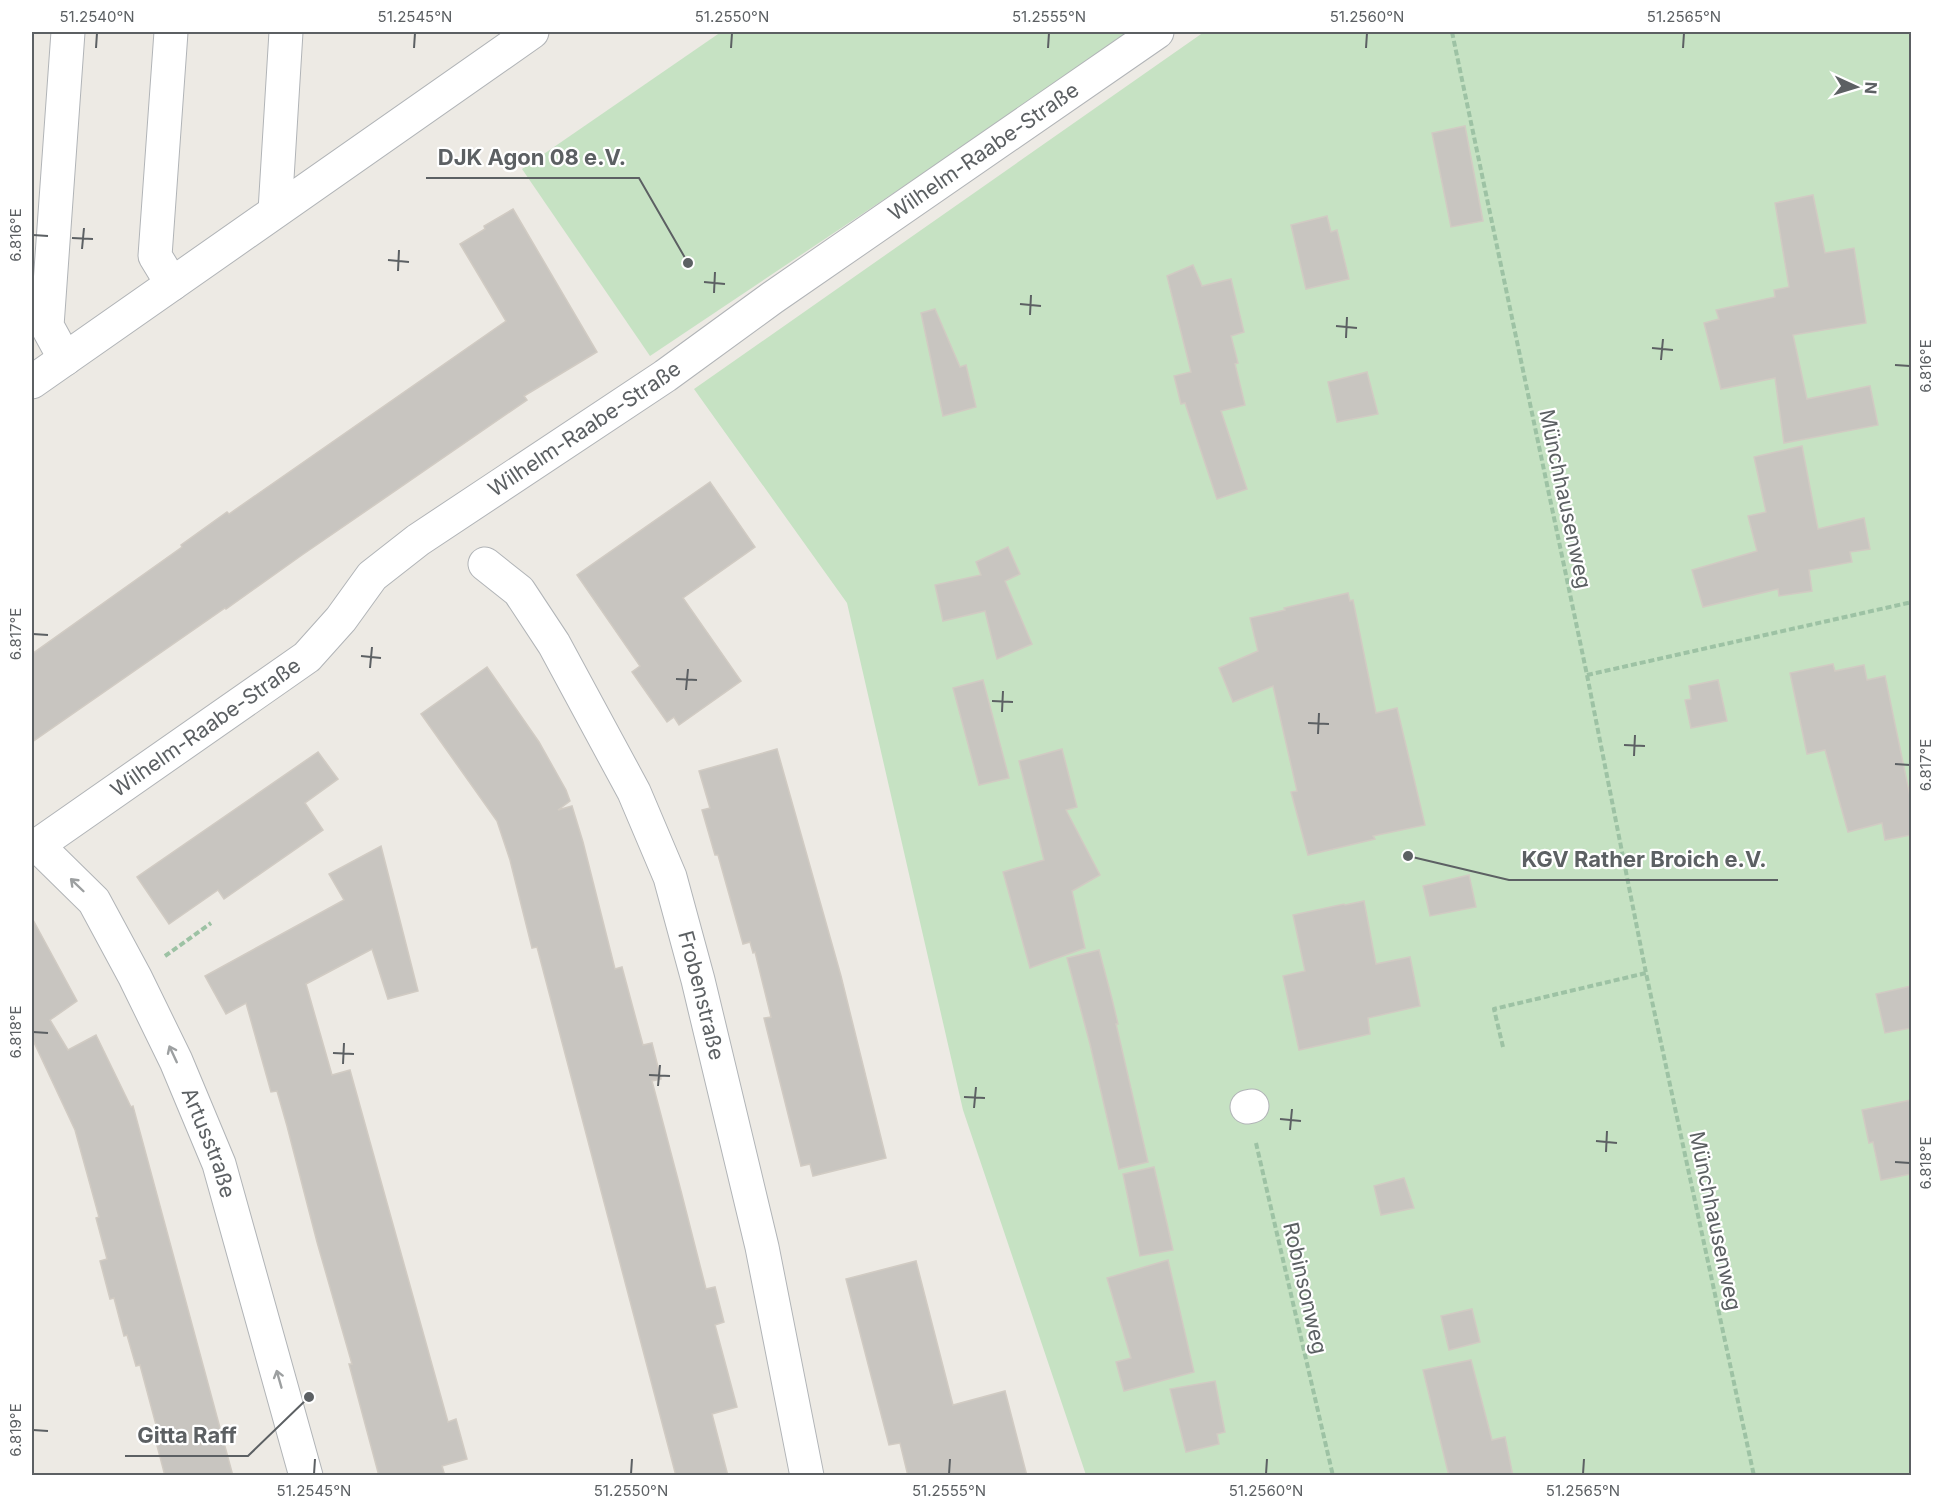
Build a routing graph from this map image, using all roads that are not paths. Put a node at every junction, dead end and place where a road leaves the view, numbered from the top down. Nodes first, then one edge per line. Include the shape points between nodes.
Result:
1 (68, 32) edge
2 (171, 32) edge
3 (286, 32) edge
4 (532, 32) edge
5 (1157, 32) edge
6 (275, 211) junction
7 (172, 284) junction
8 (65, 358) junction
9 (32, 382) edge
10 (485, 564) dead end
11 (34, 847) edge
12 (306, 1476) edge
13 (807, 1476) edge

1 - 8 street via 47,326
2 - 7 street via 155,256
3 - 6 street
4 - 6 street
5 - 11 street, Wilhelm-Raabe-Straße via 665,376 418,540 372,576 307,657
6 - 7 street
7 - 8 street
8 - 9 street
10 - 13 street, Frobenstraße via 519,591 554,644 634,792 670,877 762,1247
12 -> 11 street, Artusstraße via 219,1164 176,1061 94,901

